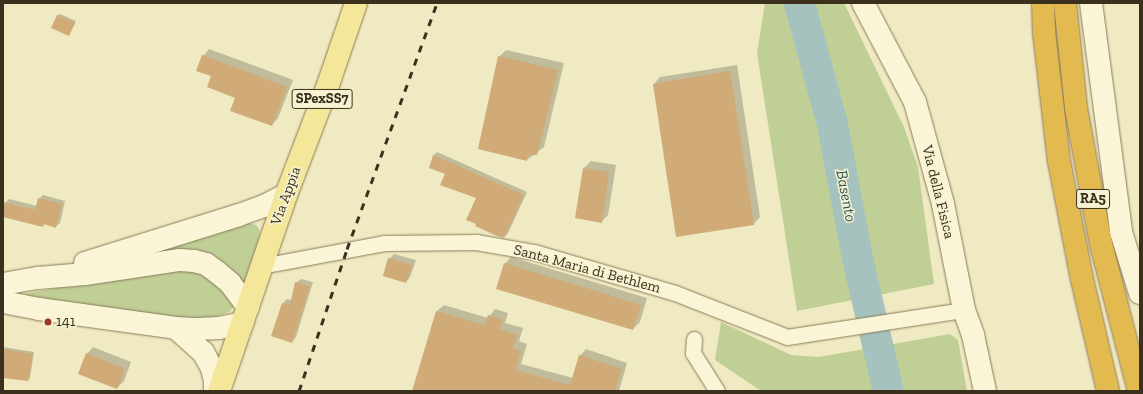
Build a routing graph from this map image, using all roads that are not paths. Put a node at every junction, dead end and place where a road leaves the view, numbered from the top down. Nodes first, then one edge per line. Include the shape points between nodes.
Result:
1 (356, 3) edge
2 (863, 3) edge
3 (1043, 3) edge
4 (1065, 3) edge
5 (1091, 3) edge
6 (286, 195) junction
7 (261, 266) junction
8 (38, 278) junction
9 (3, 284) edge
10 (1140, 293) edge
11 (3, 302) edge
12 (964, 310) junction
13 (245, 315) junction
14 (176, 328) junction
15 (694, 339) dead end
16 (1100, 354) junction
17 (215, 391) edge
18 (219, 391) edge
19 (717, 391) edge
20 (985, 391) edge
21 (1108, 391) edge
22 (1114, 391) edge
23 (1139, 391) edge

1 - 6 main road, Via Appia / SPexSS7
2 - 12 main road, Via della Fisica via 915,102 943,204
3 - 16 highway, RA5 via 1059,160
4 - 23 highway, RA5 via 1076,108 1101,244
5 - 10 main road via 1121,232
6 - 7 main road, Via Appia / SPexSS7
6 - 8 main road via 239,215
7 - 12 street, Santa Maria di Bethlem via 384,243 476,242 534,252 674,293 787,337
7 - 13 main road, Via Appia / SPexSS7
8 - 9 main road
8 - 13 main road via 180,260 194,261 206,264 230,284
11 - 14 main road
12 - 20 main road, Via della Fisica via 973,335
13 - 14 main road via 219,328
13 - 18 main road, Via Appia / SPexSS7
14 - 17 main road via 203,352 214,374
15 - 19 street via 693,352
16 - 21 highway
16 - 22 highway, RA5

